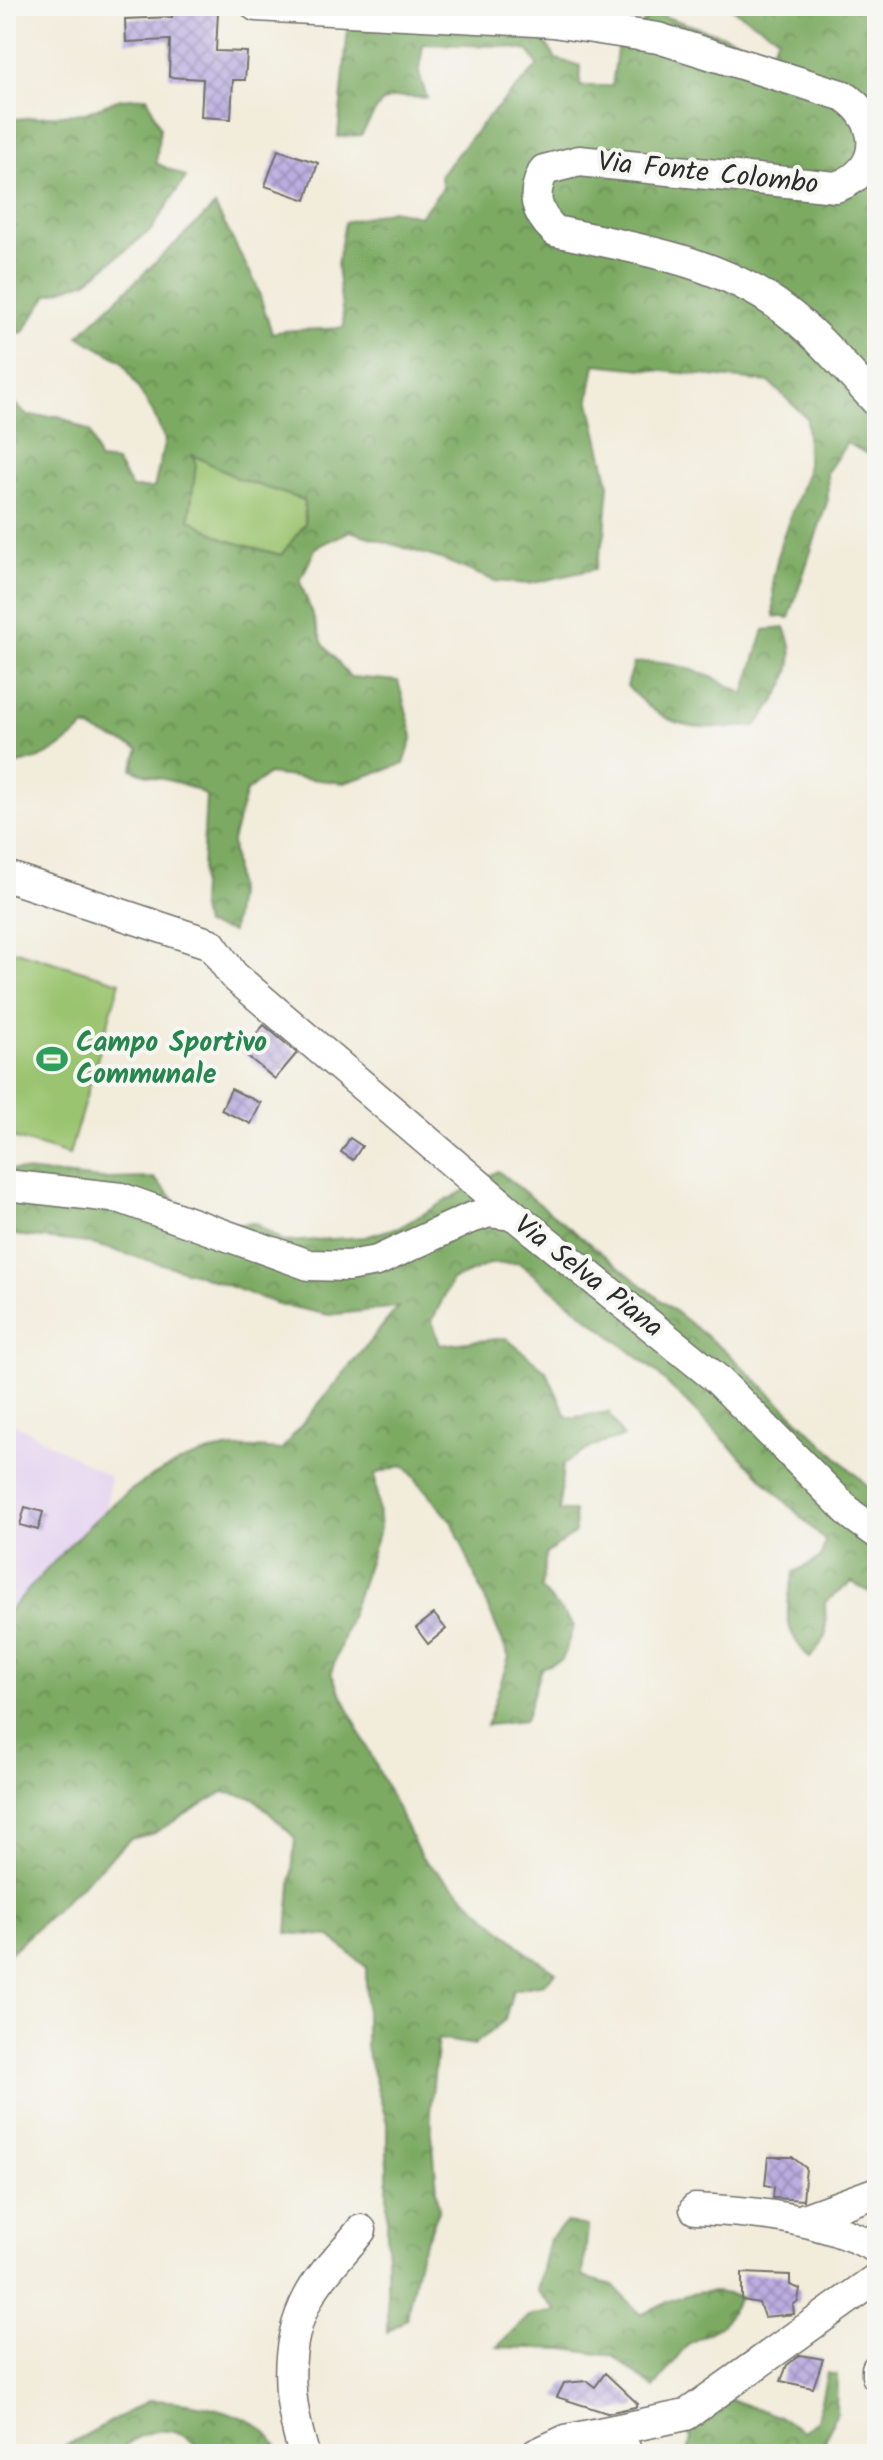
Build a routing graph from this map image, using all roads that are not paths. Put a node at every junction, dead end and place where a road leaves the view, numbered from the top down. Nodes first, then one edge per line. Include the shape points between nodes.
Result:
1 (256, 6) edge
2 (877, 402) edge
3 (6, 876) edge
4 (6, 1185) edge
5 (514, 1215) junction
6 (877, 1533) edge
7 (877, 2192) edge
8 (695, 2209) dead end
9 (803, 2219) junction
10 (361, 2230) dead end
11 (877, 2248) edge
12 (877, 2278) edge
13 (877, 2369) edge
14 (877, 2376) edge
15 (304, 2454) edge
16 (536, 2454) edge
17 (602, 2454) edge
18 (626, 2454) edge

1 - 2 street, Via Fonte Colombo via 553,22 658,38 844,96 864,108 874,132 875,153 855,181 836,187 579,161 544,170 535,202 541,218 555,231 696,264 747,286 787,311
3 - 5 street via 211,944 233,975
4 - 5 street, Via Selva Piana via 121,1198 309,1265 377,1261 468,1219 489,1212
5 - 6 street, Via Selva Piana via 717,1379 852,1515
7 - 9 street
8 - 9 street
9 - 11 street
10 - 15 street via 309,2295 294,2333 289,2366 293,2419
12 - 16 street via 686,2415 566,2440
13 - 14 street
17 - 18 street via 612,2445

